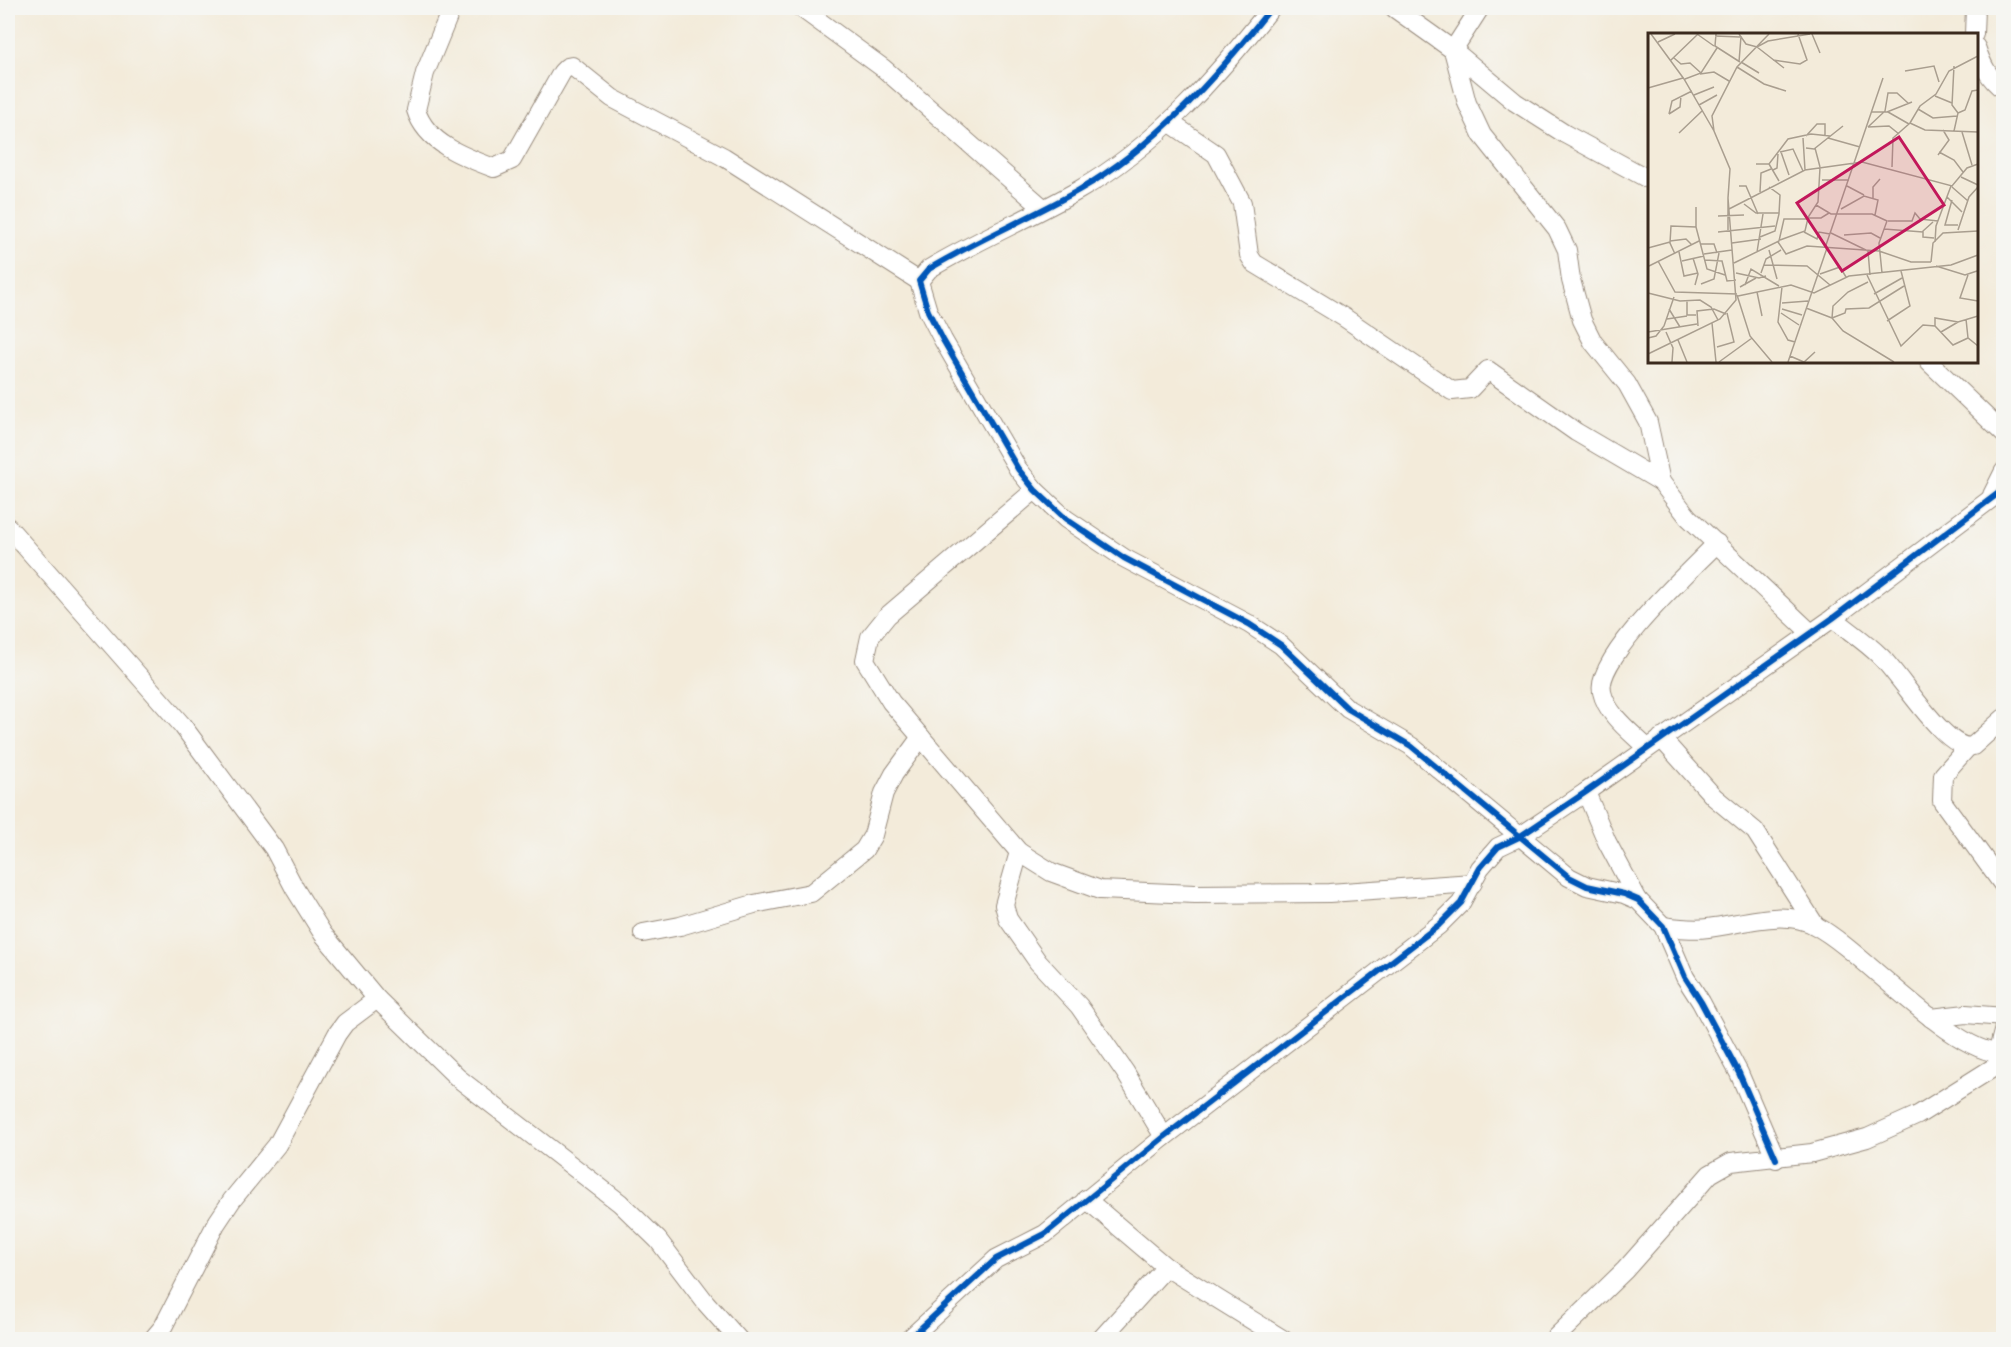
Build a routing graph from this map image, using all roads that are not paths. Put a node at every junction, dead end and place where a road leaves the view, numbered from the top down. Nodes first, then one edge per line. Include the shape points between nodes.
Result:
1 (442, 8) edge
2 (801, 8) edge
3 (1270, 8) edge
4 (1394, 8) edge
5 (1480, 8) edge
6 (1975, 8) edge
7 (1974, 33) edge
8 (1453, 50) junction
9 (1978, 50) edge
10 (2004, 90) edge
11 (1169, 122) junction
12 (1648, 179) edge
13 (1043, 208) junction
14 (920, 281) junction
15 (1930, 363) edge
16 (2004, 434) edge
17 (2004, 471) edge
18 (1661, 482) junction
19 (1035, 490) junction
20 (1998, 492) edge
21 (8, 527) edge
22 (1717, 543) junction
23 (1833, 618) junction
24 (1811, 633) junction
25 (2004, 718) edge
26 (921, 737) junction
27 (1654, 743) junction
28 (1967, 748) junction
29 (1586, 792) junction
30 (1519, 837) junction
31 (1019, 852) junction
32 (1473, 883) junction
33 (2004, 886) edge
34 (1638, 900) junction
35 (1815, 925) junction
36 (1663, 926) junction
37 (643, 933) dead end
38 (377, 999) junction
39 (2004, 1017) edge
40 (1931, 1018) junction
41 (2004, 1028) edge
42 (2001, 1056) edge
43 (1164, 1137) junction
44 (1776, 1159) junction
45 (1086, 1199) junction
46 (1166, 1267) junction
47 (153, 1340) edge
48 (739, 1340) edge
49 (908, 1340) edge
50 (1100, 1340) edge
51 (1284, 1340) edge
52 (1553, 1340) edge

1 - 14 street via 450,12 425,73 416,110 429,134 464,157 494,168 512,160 562,72 572,66 612,98 724,157
2 - 13 street via 883,68
3 - 11 street via 1232,57
4 - 8 street
5 - 8 street
6 - 7 street
8 - 12 street via 1515,102
8 - 18 street via 1459,77 1482,135 1562,239 1582,320 1593,342 1628,384 1648,422
9 - 10 street via 1983,67
11 - 13 street via 1090,183
11 - 18 street via 1216,154 1242,203 1249,255 1260,268 1345,318 1452,391 1470,388 1488,370 1575,432
13 - 14 street via 929,269
14 - 19 street via 928,311 943,340 1018,469
15 - 16 street
17 - 20 street
18 - 22 street via 1688,517
19 - 26 street via 887,616 870,637 865,660 891,702
19 - 30 street via 1066,519 1124,558 1281,645 1348,710 1412,746
20 - 23 street
21 - 38 street via 182,725 274,849 323,934
22 - 24 street
22 - 27 street via 1616,650 1602,674 1606,706
23 - 24 street
23 - 28 street via 1881,656 1940,729
24 - 27 street
25 - 28 street
26 - 31 street
26 - 37 street via 889,783 873,835 864,850 811,893
27 - 29 street
27 - 35 street via 1755,831
28 - 33 street via 1943,775 1942,801
29 - 30 street
29 - 34 street
30 - 32 street via 1498,847 1487,858
30 - 34 street via 1578,882
31 - 32 street via 1051,872 1100,890 1195,894 1329,892
31 - 43 street via 1004,905 1008,919 1038,962 1079,1006
32 - 43 street via 1461,903 1439,925
34 - 36 street
35 - 36 street via 1766,919 1708,928
35 - 40 street
36 - 44 street via 1685,977 1739,1073
38 - 47 street via 345,1023 337,1034 277,1145 216,1224
38 - 48 street via 458,1078 620,1203 658,1240
39 - 40 street via 1966,1014
40 - 42 street via 1970,1043
41 - 42 street
42 - 44 street via 1918,1115 1867,1138
43 - 45 street
44 - 52 street via 1731,1162 1710,1174 1625,1270
45 - 46 street
45 - 49 street via 1045,1234 996,1259
46 - 50 street
46 - 51 street

